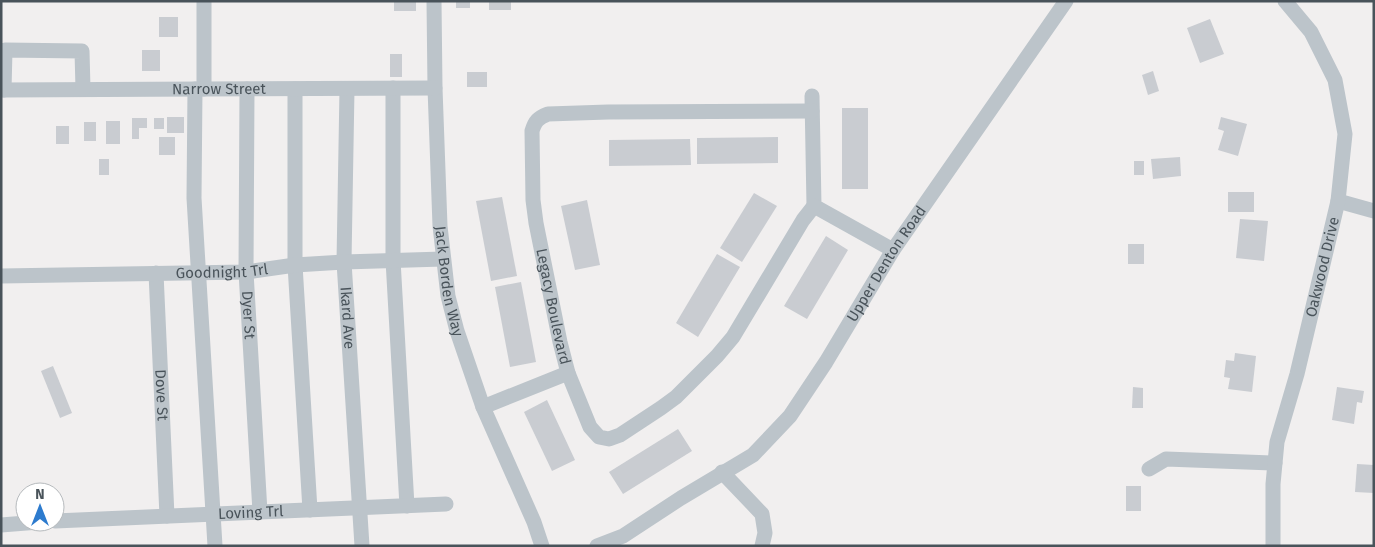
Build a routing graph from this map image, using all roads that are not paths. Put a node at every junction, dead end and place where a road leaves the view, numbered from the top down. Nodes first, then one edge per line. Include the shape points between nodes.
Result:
1 (204, 1) edge
2 (434, 1) edge
3 (1066, 1) edge
4 (1284, 1) edge
5 (393, 88) junction
6 (435, 88) junction
7 (199, 89) junction
8 (247, 89) junction
9 (295, 89) junction
10 (347, 89) junction
11 (3, 90) edge
12 (83, 90) junction
13 (1338, 201) junction
14 (814, 206) junction
15 (1374, 211) edge
16 (893, 250) junction
17 (443, 259) junction
18 (393, 260) junction
19 (344, 262) junction
20 (295, 266) junction
21 (198, 272) junction
22 (246, 272) junction
23 (156, 273) junction
24 (1, 276) edge
25 (568, 373) junction
26 (483, 407) junction
27 (1275, 463) junction
28 (1149, 469) dead end
29 (722, 472) junction
30 (446, 504) dead end
31 (407, 506) junction
32 (360, 508) junction
33 (310, 510) junction
34 (260, 512) junction
35 (213, 514) junction
36 (167, 516) junction
37 (65, 521) edge
38 (15, 524) edge
39 (1, 525) edge
40 (215, 546) edge
41 (362, 546) edge
42 (542, 546) edge
43 (597, 546) edge
44 (762, 546) edge
45 (1273, 546) edge

1 - 7 street
2 - 6 street, Jack Borden Way
3 - 16 street, Upper Denton Road
4 - 13 street, Oakwood Drive via 1311,32 1335,80 1345,134
5 - 6 street, Narrow Street
5 - 10 street, Narrow Street
5 - 18 street
6 - 17 street, Jack Borden Way
7 - 8 street, Narrow Street
7 - 12 street, Narrow Street
7 - 21 street via 194,198
8 - 9 street, Narrow Street
8 - 22 street, Dyer St
9 - 10 street, Narrow Street
9 - 20 street
10 - 19 street, Ikard Ave
11 - 12 street, Narrow Street
11 - 12 street via 5,50 82,51
13 - 15 street
13 - 27 street, Oakwood Drive via 1297,374 1277,442
14 - 16 street
14 - 25 street, Legacy Boulevard via 717,356 676,397 620,436 599,437 590,427
14 - 25 street, Legacy Boulevard via 812,103 548,114 539,117 532,131 533,200
16 - 29 street, Upper Denton Road via 790,416 753,455
17 - 18 street, Goodnight Trl
17 - 26 street, Jack Borden Way via 457,331
18 - 19 street, Goodnight Trl
18 - 31 street
19 - 20 street, Goodnight Trl
19 - 32 street, Ikard Ave
20 - 22 street, Goodnight Trl
20 - 33 street
21 - 22 street, Goodnight Trl
21 - 23 street, Goodnight Trl
21 - 35 street
22 - 34 street, Dyer St
23 - 24 street, Goodnight Trl
23 - 36 street, Dove St
25 - 26 street
26 - 42 street, Jack Borden Way
27 - 28 street via 1166,459
27 - 45 street, Oakwood Drive
29 - 43 street, Upper Denton Road via 623,536
29 - 44 street via 762,514 765,533
30 - 31 street, Loving Trl
31 - 32 street, Loving Trl
32 - 33 street, Loving Trl
32 - 41 street, Ikard Ave
33 - 34 street, Loving Trl
34 - 35 street, Loving Trl
35 - 36 street, Loving Trl
35 - 40 street
36 - 37 street, Loving Trl
38 - 39 street

